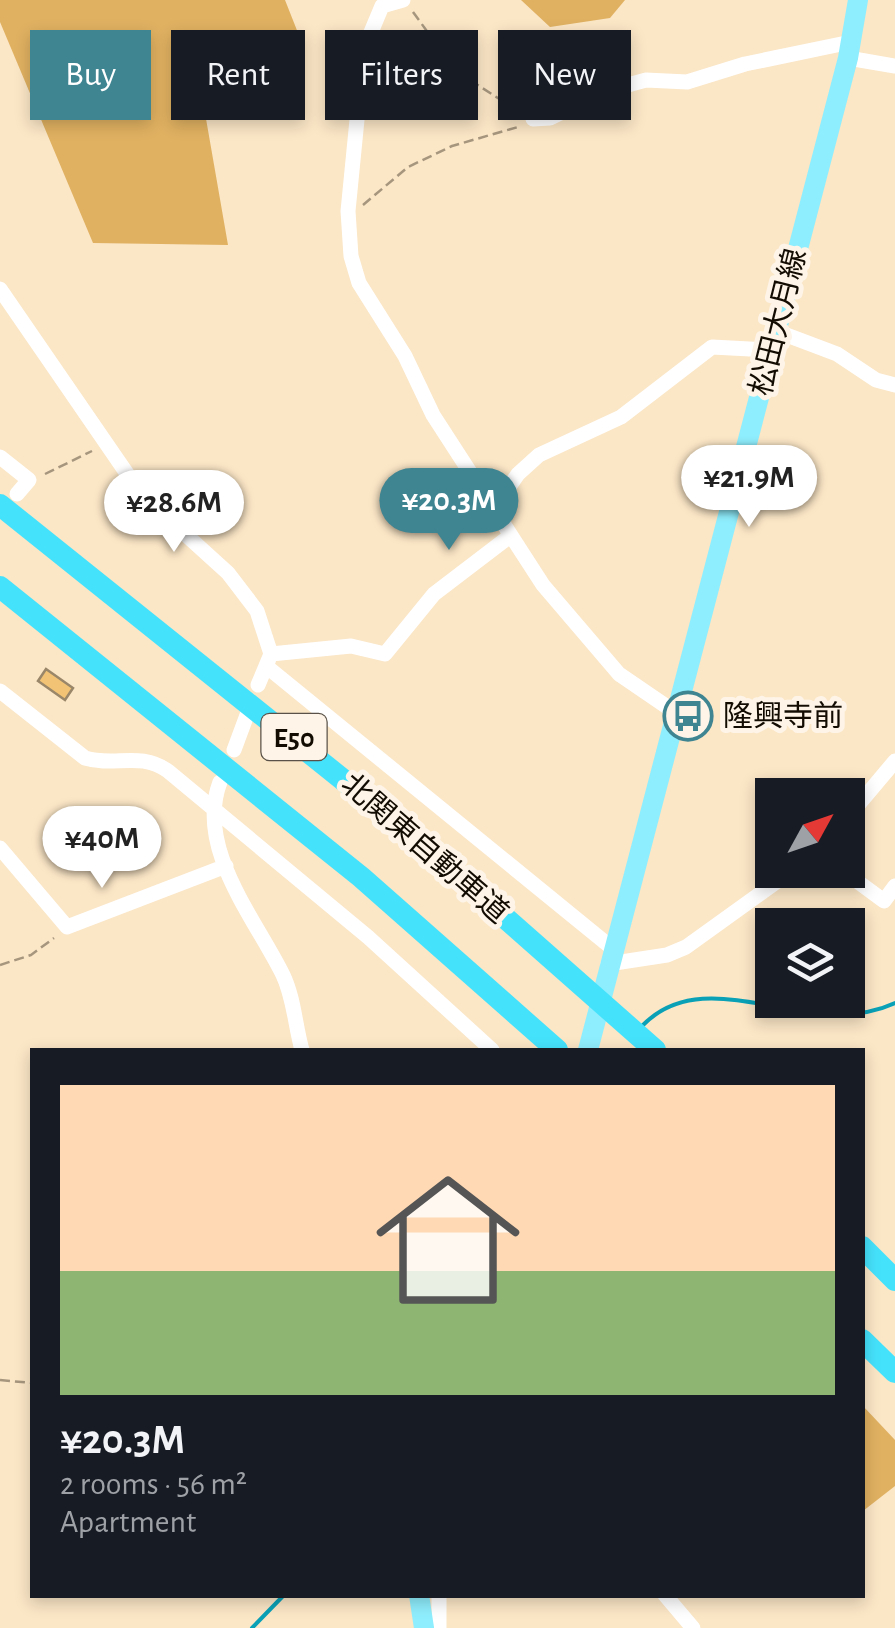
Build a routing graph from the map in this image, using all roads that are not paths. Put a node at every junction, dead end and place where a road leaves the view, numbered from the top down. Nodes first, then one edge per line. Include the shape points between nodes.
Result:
1 (404, 0) edge
2 (858, 0) edge
3 (849, 50) junction
4 (895, 66) edge
5 (631, 84) edge
6 (0, 290) edge
7 (774, 340) junction
8 (895, 385) edge
9 (0, 457) edge
10 (8, 499) edge
11 (495, 507) junction
12 (510, 536) junction
13 (0, 587) edge
14 (268, 660) junction
15 (258, 685) dead end
16 (0, 690) edge
17 (679, 714) junction
18 (247, 715) dead end
19 (234, 750) dead end
20 (895, 761) edge
21 (220, 782) dead end
22 (865, 797) edge
23 (212, 804) junction
24 (0, 848) edge
25 (226, 866) junction
26 (895, 886) edge
27 (865, 887) edge
28 (768, 888) edge
29 (610, 956) junction
30 (302, 1048) edge
31 (490, 1048) edge
32 (555, 1048) edge
33 (588, 1048) edge
34 (653, 1048) edge
35 (865, 1250) edge
36 (895, 1280) edge
37 (865, 1343) edge
38 (895, 1372) edge
39 (419, 1598) edge
40 (438, 1598) edge
41 (668, 1598) edge
42 (424, 1628) edge
43 (439, 1628) edge
44 (693, 1628) edge

1 - 11 street via 382,6 364,50 351,256 359,283 432,415
2 - 3 main road, 松田大月線
3 - 4 street
3 - 5 street via 746,64 687,82
3 - 7 main road, 松田大月線
6 - 14 street via 141,494 242,590 257,612
7 - 8 street via 836,354
7 - 11 street via 712,347 621,416 539,455
7 - 17 main road, 松田大月線
9 - 10 street via 29,480
10 - 34 highway, 北関東自動車道 / E50
11 - 12 street
12 - 14 street via 434,594 385,654 351,646
12 - 17 street via 618,674
13 - 32 highway, E50 via 347,865
14 - 15 street
14 - 29 street
16 - 23 street via 84,758 152,760
17 - 29 main road, 松田大月線
18 - 19 street
20 - 22 street
21 - 23 street
23 - 25 street
23 - 31 street
24 - 25 street via 67,927
25 - 30 street via 284,977
26 - 27 street via 884,901
28 - 29 street via 686,947 656,958
29 - 33 main road, 松田大月線
35 - 36 highway
37 - 38 highway
39 - 42 main road
40 - 43 street
41 - 44 street

